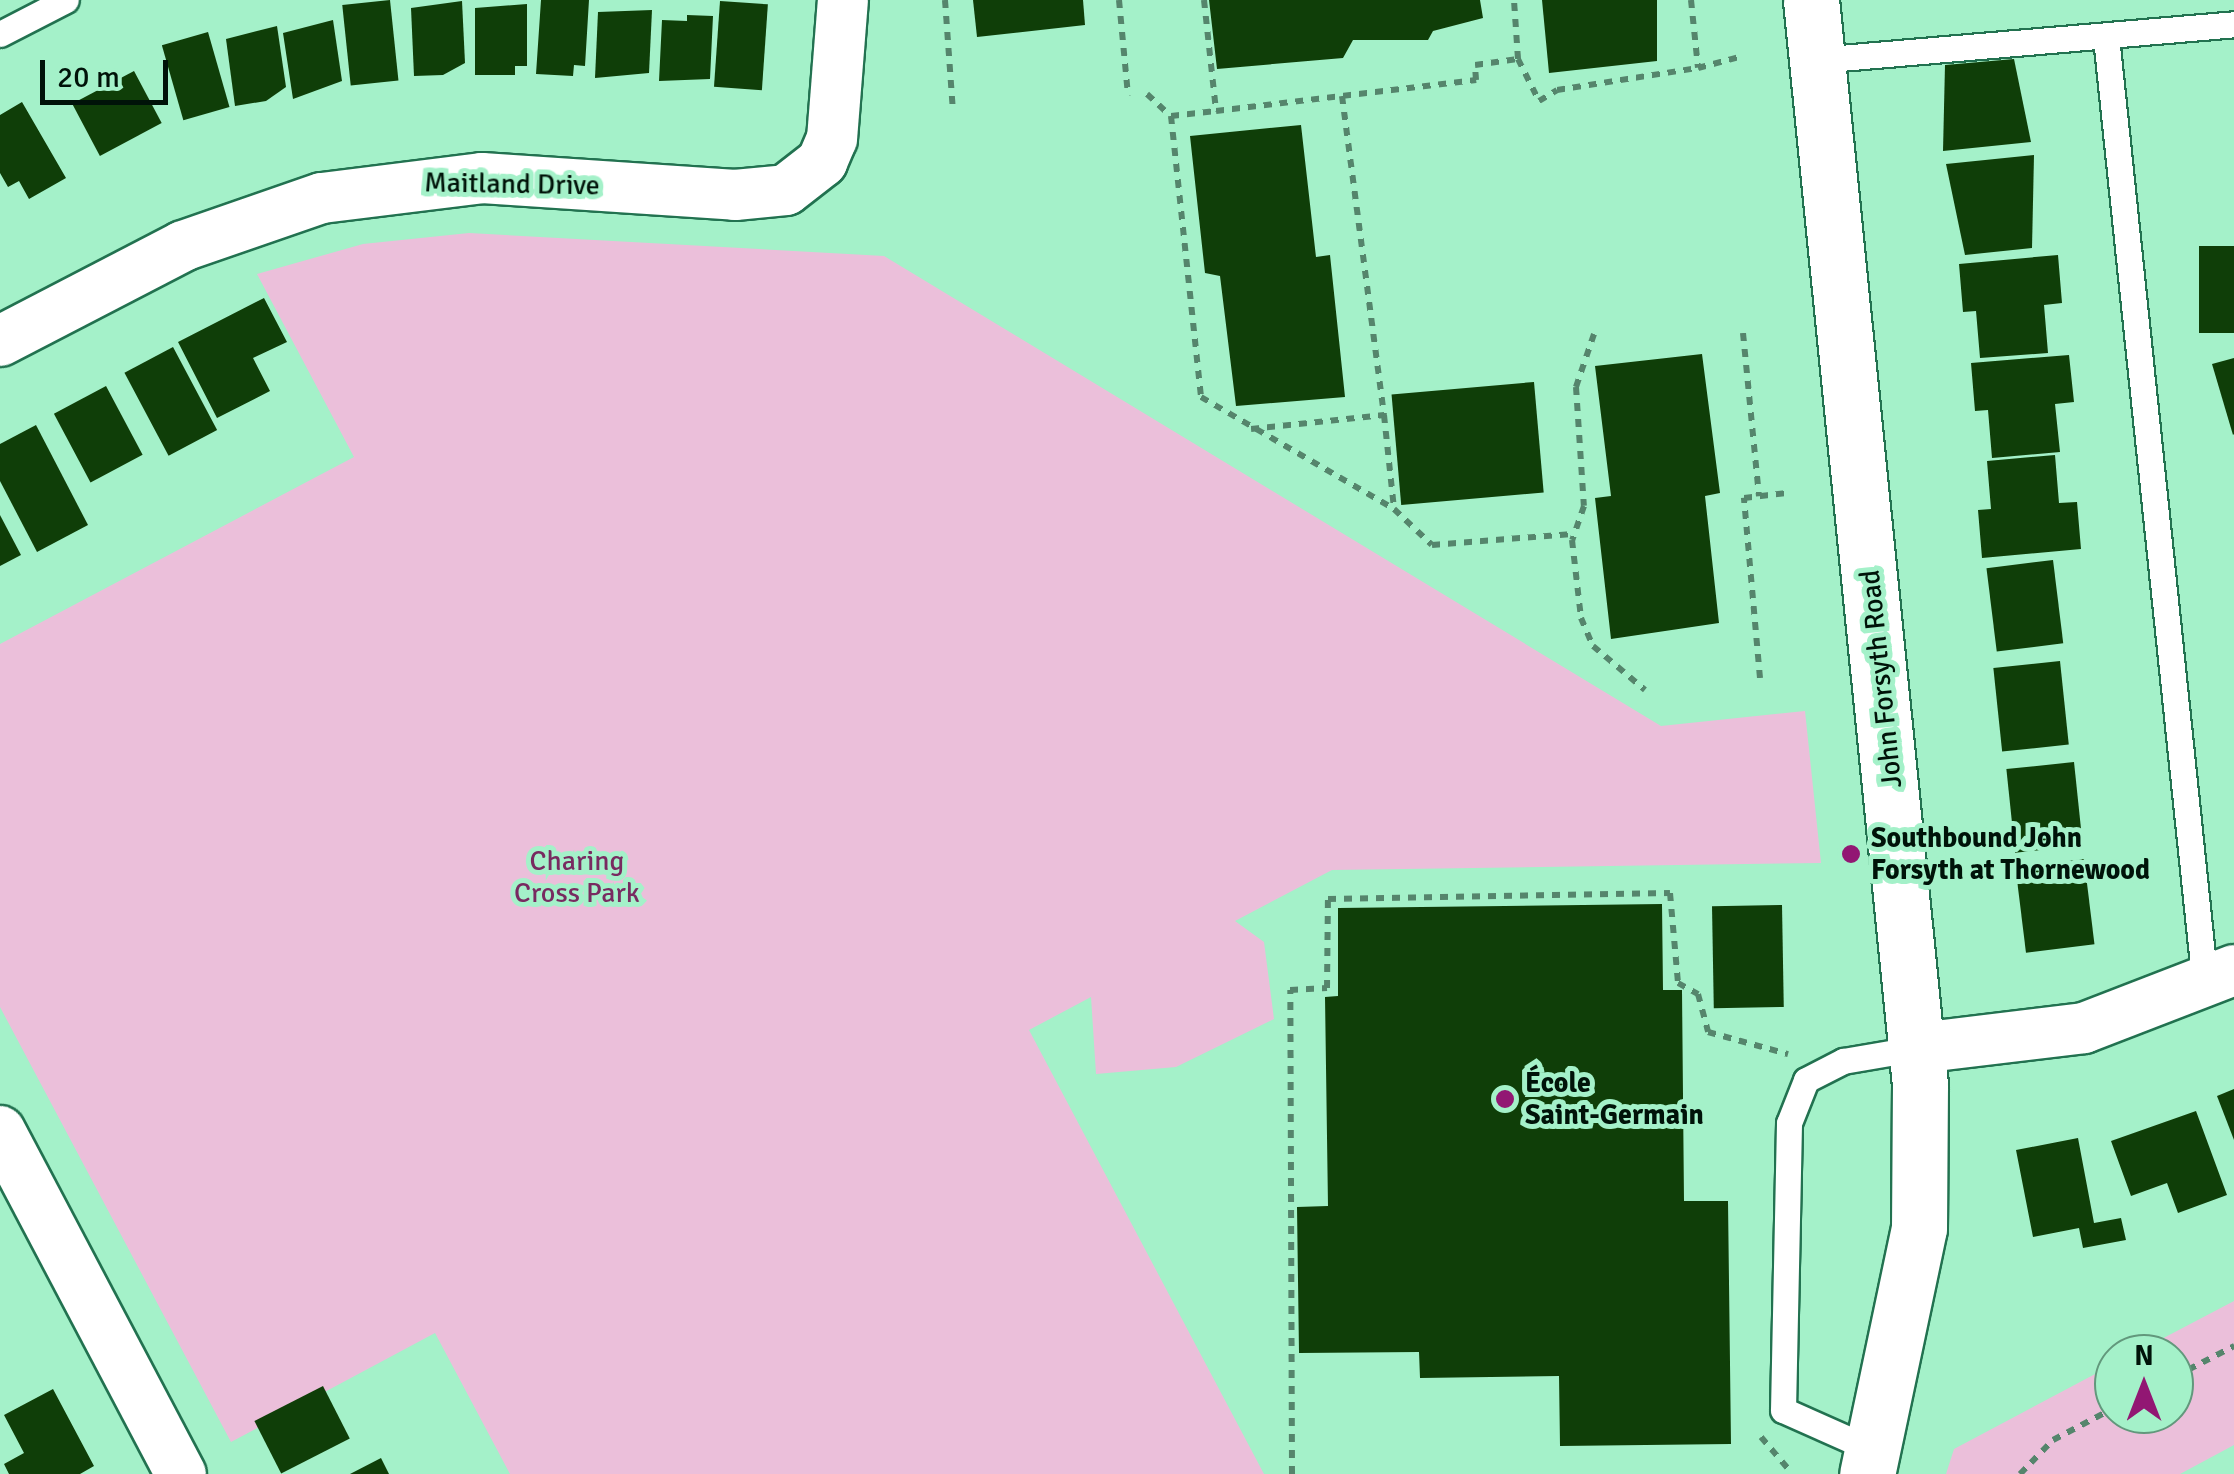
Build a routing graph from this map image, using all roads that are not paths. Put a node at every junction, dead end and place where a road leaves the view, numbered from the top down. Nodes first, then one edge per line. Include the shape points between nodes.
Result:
1 (66, 0) edge
2 (842, 0) edge
3 (1811, 0) edge
4 (2234, 24) edge
5 (0, 34) edge
6 (2106, 37) junction
7 (1817, 60) junction
8 (0, 341) edge
9 (2219, 977) edge
10 (1919, 1048) junction
11 (0, 1131) edge
12 (1870, 1462) edge
13 (181, 1474) edge

1 - 5 lane
2 - 8 street, Maitland Drive via 832,139 822,162 786,190 735,195 482,178 373,188 224,229
3 - 7 street, John Forsyth Road
4 - 6 lane
6 - 7 lane
6 - 9 lane
7 - 10 street, John Forsyth Road
9 - 10 street via 2084,1028
10 - 12 street, John Forsyth Road via 1919,1228
10 - 12 lane via 1843,1061 1806,1080 1789,1123 1784,1410
11 - 13 street

